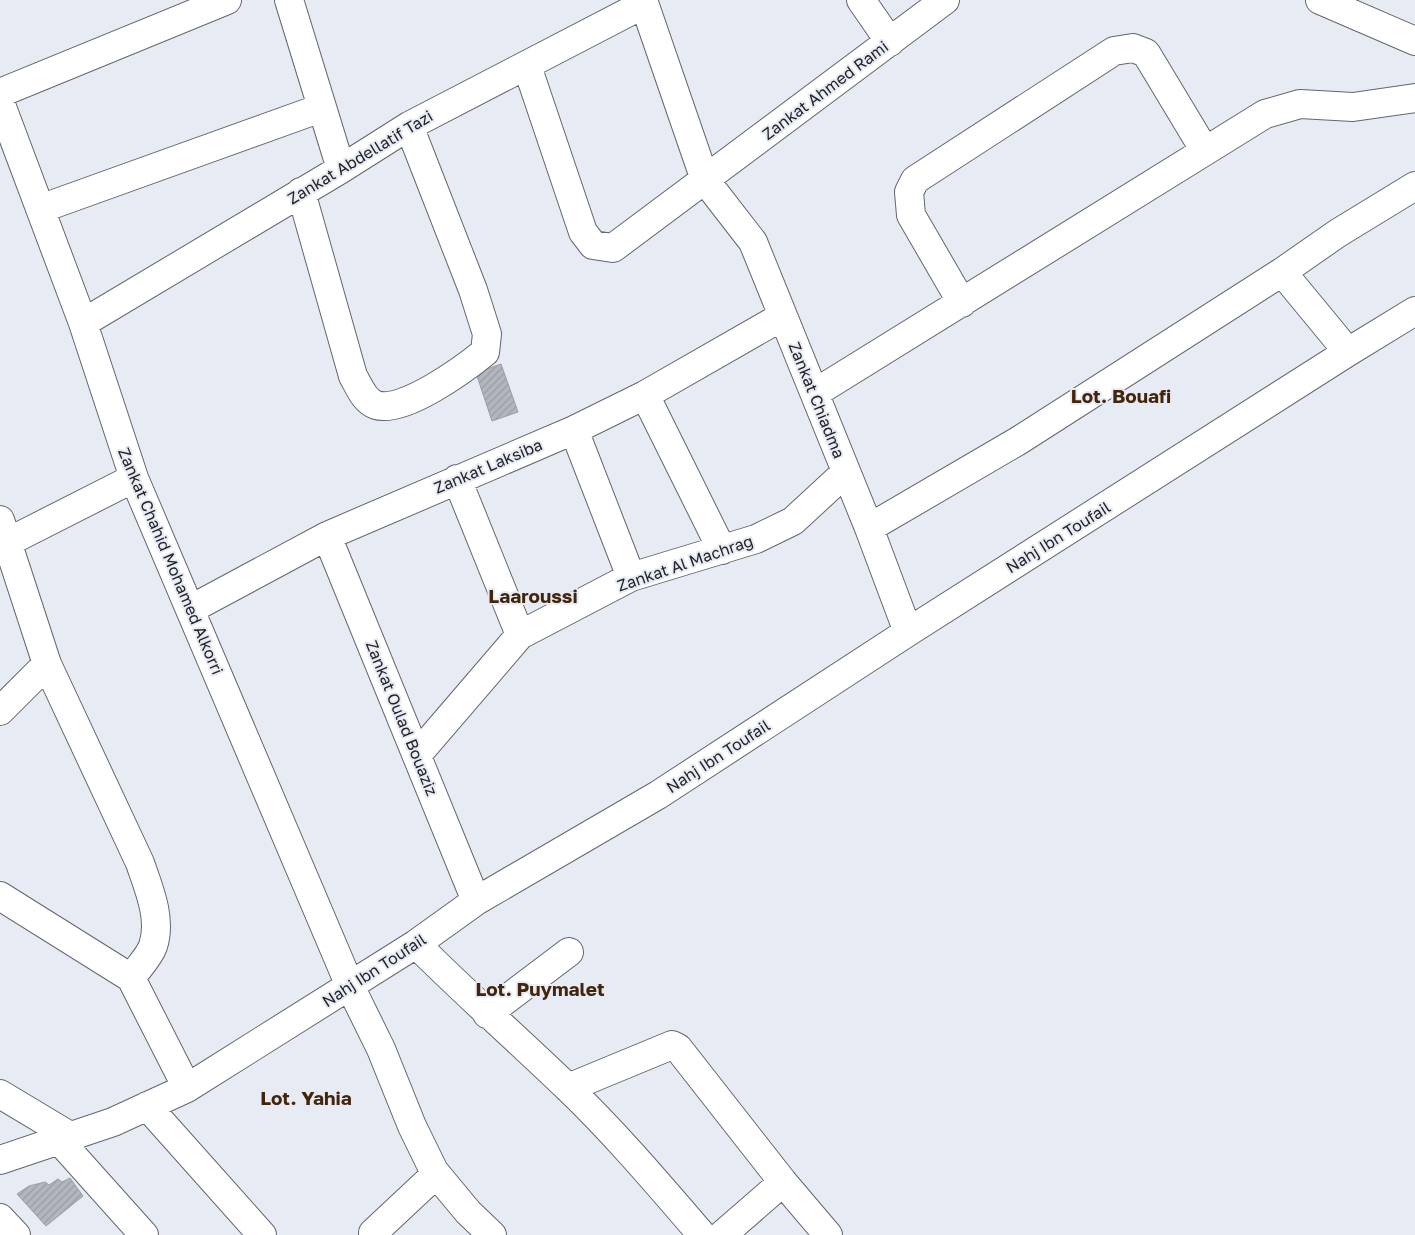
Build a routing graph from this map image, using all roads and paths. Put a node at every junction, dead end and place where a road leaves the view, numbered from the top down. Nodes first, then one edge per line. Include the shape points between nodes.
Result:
1 (227, 0) edge
2 (289, 0) edge
3 (860, 0) edge
4 (945, 0) edge
5 (1320, 0) edge
6 (643, 2) edge
7 (1415, 41) edge
8 (890, 42) junction
9 (527, 66) junction
10 (0, 93) edge
11 (1415, 98) edge
12 (0, 102) edge
13 (321, 108) junction
14 (409, 126) junction
15 (1205, 151) junction
16 (340, 169) junction
17 (705, 180) junction
18 (1415, 186) edge
19 (301, 192) junction
20 (40, 209) junction
21 (1282, 272) junction
22 (962, 303) junction
23 (1415, 311) edge
24 (782, 316) junction
25 (83, 323) junction
26 (1348, 352) junction
27 (815, 393) junction
28 (645, 395) junction
29 (574, 430) junction
30 (846, 472) junction
31 (134, 478) junction
32 (457, 479) junction
33 (869, 528) junction
34 (327, 536) junction
35 (3, 537) edge
36 (722, 550) junction
37 (631, 577) junction
38 (190, 609) junction
39 (908, 632) junction
40 (520, 635) junction
41 (47, 664) junction
42 (0, 711) edge
43 (418, 755) junction
44 (0, 896) edge
45 (476, 901) junction
46 (416, 944) junction
47 (569, 952) dead end
48 (131, 978) junction
49 (350, 986) junction
50 (487, 1014) junction
51 (187, 1088) junction
52 (568, 1088) junction
53 (0, 1094) edge
54 (147, 1106) junction
55 (64, 1138) junction
56 (0, 1160) edge
57 (436, 1174) junction
58 (783, 1182) junction
59 (0, 1218) edge
60 (373, 1233) dead end
61 (16, 1235) edge
62 (144, 1235) edge
63 (262, 1235) edge
64 (492, 1235) edge
65 (702, 1235) edge
66 (722, 1235) edge
67 (828, 1235) edge

1 - 10 street
2 - 13 street
3 - 8 street
4 - 8 street, Zankat Ahmed Rami
5 - 7 street
6 - 9 street, Zankat Abdellatif Tazi
6 - 17 street, Zankat Chiadma
8 - 17 street, Zankat Ahmed Rami
9 - 14 street, Zankat Abdellatif Tazi
9 - 17 street, Zankat Ahmed Rami via 583,232 593,245 612,248
11 - 15 street via 1353,107 1300,104 1265,114
12 - 20 street, Zankat Chahid Mohamed Alkorri
13 - 16 street
13 - 20 street
14 - 16 street, Zankat Abdellatif Tazi
14 - 19 street via 487,334 485,352 444,382 396,405 375,405 366,399 353,376
15 - 22 street
15 - 22 street via 1146,53 1134,48 1114,51 915,180 909,192 911,215
16 - 19 street, Zankat Abdellatif Tazi
17 - 24 street, Zankat Chiadma via 753,242
18 - 21 street
19 - 25 street, Zankat Abdellatif Tazi
20 - 25 street, Zankat Chahid Mohamed Alkorri
21 - 26 street
21 - 33 street via 1018,441
22 - 27 street
23 - 26 street, Nahj Ibn Toufail
24 - 27 street, Zankat Chiadma
24 - 28 street, Zankat Laksiba
25 - 31 street, Zankat Chahid Mohamed Alkorri
26 - 39 street, Nahj Ibn Toufail
27 - 30 street, Zankat Chiadma
28 - 29 street, Zankat Laksiba
28 - 36 street
29 - 32 street, Zankat Laksiba
29 - 37 street
30 - 33 street, Zankat Chiadma
30 - 36 street, Zankat Al Machrag via 793,521 756,539
31 - 35 street
31 - 38 street, Zankat Chahid Mohamed Alkorri
32 - 34 street, Zankat Laksiba
32 - 40 street
33 - 39 street, Zankat Chiadma
34 - 38 street, Zankat Laksiba
34 - 43 street, Zankat Oulad Bouaziz
35 - 41 street
36 - 37 street, Zankat Al Machrag
37 - 40 street, Zankat Al Machrag
38 - 49 street, Zankat Chahid Mohamed Alkorri
39 - 45 street, Nahj Ibn Toufail via 658,795
40 - 43 street, Zankat Al Machrag
41 - 42 street
41 - 48 street via 140,863 152,896 157,927 152,947
43 - 45 street, Zankat Oulad Bouaziz
44 - 48 street
45 - 46 street, Nahj Ibn Toufail
46 - 49 street, Nahj Ibn Toufail
46 - 50 street
47 - 50 street
48 - 51 street
49 - 51 street, Nahj Ibn Toufail
49 - 57 street, Zankat Chahid Mohamed Alkorri
50 - 52 street
51 - 54 street, Nahj Ibn Toufail
52 - 58 street via 672,1045 678,1048
52 - 65 street
53 - 55 street
54 - 55 street, Nahj Ibn Toufail via 113,1122
54 - 63 street
55 - 56 street, Nahj Ibn Toufail
55 - 62 street
57 - 60 street
57 - 64 street, Zankat Chahid Mohamed Alkorri
58 - 66 street
58 - 67 street
59 - 61 street

